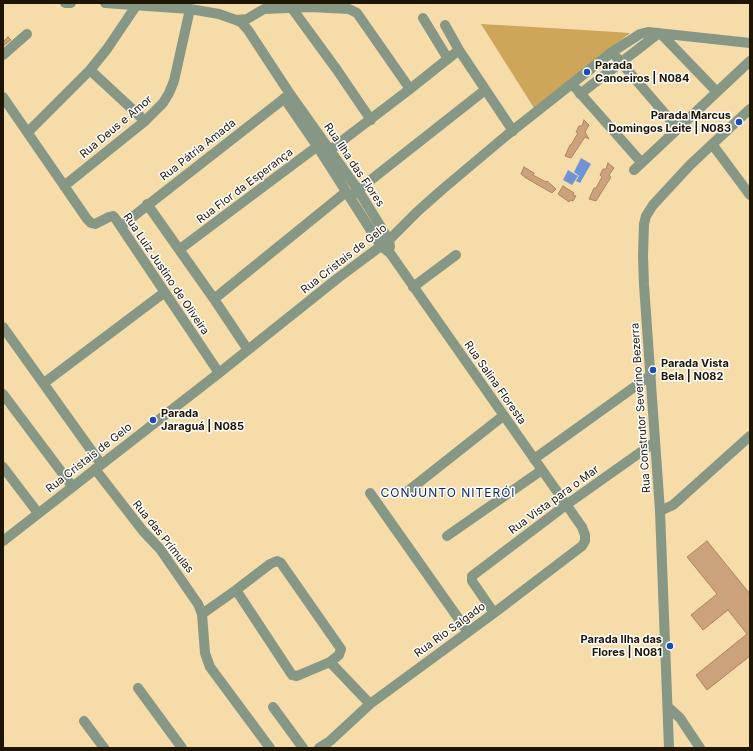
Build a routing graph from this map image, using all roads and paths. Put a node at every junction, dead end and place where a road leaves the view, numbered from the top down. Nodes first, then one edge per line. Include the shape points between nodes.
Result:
1 (65, 3) edge
2 (71, 3) edge
3 (105, 3) edge
4 (136, 6) junction
5 (291, 7) junction
6 (190, 10) junction
7 (423, 18) dead end
8 (236, 20) junction
9 (445, 25) dead end
10 (659, 33) junction
11 (27, 34) dead end
12 (750, 43) edge
13 (459, 50) junction
14 (612, 52) junction
15 (3, 55) edge
16 (448, 58) junction
17 (750, 61) edge
18 (621, 63) junction
19 (90, 70) junction
20 (572, 84) junction
21 (410, 89) junction
22 (485, 90) junction
23 (717, 92) junction
24 (580, 94) junction
25 (287, 96) junction
26 (3, 97) edge
27 (750, 109) edge
28 (371, 120) junction
29 (145, 121) junction
30 (678, 129) junction
31 (512, 131) junction
32 (28, 132) junction
33 (321, 144) junction
34 (712, 144) junction
35 (330, 150) junction
36 (641, 162) junction
37 (634, 170) dead end
38 (64, 186) junction
39 (358, 190) junction
40 (347, 194) junction
41 (750, 195) edge
42 (147, 204) junction
43 (121, 226) junction
44 (385, 243) junction
45 (180, 249) junction
46 (390, 253) joint
47 (456, 254) dead end
48 (413, 287) junction
49 (165, 292) junction
50 (214, 299) junction
51 (3, 327) edge
52 (248, 350) junction
53 (219, 373) junction
54 (651, 375) junction
55 (44, 383) junction
56 (3, 394) edge
57 (503, 416) junction
58 (750, 436) edge
59 (655, 442) junction
60 (534, 459) junction
61 (98, 466) junction
62 (3, 467) edge
63 (542, 470) junction
64 (72, 486) junction
65 (408, 491) dead end
66 (370, 493) dead end
67 (566, 506) junction
68 (660, 511) junction
69 (38, 513) junction
70 (582, 527) joint
71 (447, 536) dead end
72 (3, 541) edge
73 (236, 590) junction
74 (494, 613) junction
75 (202, 614) junction
76 (468, 632) junction
77 (330, 662) junction
78 (138, 688) dead end
79 (370, 704) junction
80 (273, 707) dead end
81 (668, 707) junction
82 (84, 721) dead end
83 (332, 744) edge
84 (104, 748) edge
85 (182, 748) edge
86 (270, 748) edge
87 (303, 748) edge
88 (319, 748) edge
89 (669, 748) edge
90 (700, 748) edge

1 - 2 street
3 - 4 street
4 - 6 street
4 - 19 street
5 - 8 street via 264,9 247,19
5 - 21 street via 343,8 357,13
5 - 28 street
6 - 8 street via 219,14
6 - 29 street, Rua Deus e Amor via 174,81 163,103
7 - 16 street
8 - 25 street, Rua Ilha das Flores via 248,30
9 - 13 street
10 - 12 street, Rua Cristais de Gelo
10 - 14 street, Rua Cristais de Gelo via 640,34
10 - 18 street
10 - 23 street
11 - 15 street
13 - 16 street
13 - 22 street
14 - 18 street
14 - 20 street, Rua Cristais de Gelo
16 - 21 street
17 - 23 street
18 - 24 street
18 - 30 street
19 - 29 street
19 - 32 street
20 - 24 street
20 - 31 street, Rua Cristais de Gelo
21 - 28 street
22 - 31 street
22 - 39 street
23 - 30 street
24 - 36 street
25 - 33 street, Rua Ilha das Flores
25 - 42 street, Rua Pátria Amada
26 - 32 street, Rua Luiz Justino de Oliveira
27 - 34 street, Rua Construtor Severino Bezerra
28 - 35 street
29 - 38 street, Rua Deus e Amor
30 - 36 street
31 - 44 street, Rua Cristais de Gelo via 418,211
32 - 38 street, Rua Luiz Justino de Oliveira
33 - 35 street, Rua Ilha das Flores
33 - 40 street, Rua Ilha das Flores
33 - 45 street, Rua Flor da Esperança
34 - 41 street
34 - 54 street, Rua Construtor Severino Bezerra via 653,205 646,216 643,256
35 - 39 street, Rua Ilha das Flores
36 - 37 street
38 - 43 street, Rua Luiz Justino de Oliveira via 91,223 98,223 111,216
39 - 40 street
39 - 44 street, Rua Ilha das Flores
40 - 44 street, Rua Ilha das Flores
40 - 50 street
42 - 43 street, Rua Pátria Amada
42 - 45 street
43 - 49 street, Rua Luiz Justino de Oliveira
44 - 46 street, Rua Ilha das Flores
44 - 52 street, Rua Cristais de Gelo
45 - 50 street
46 - 48 street, Rua Salina Floresta
47 - 48 street
48 - 57 street, Rua Salina Floresta
49 - 53 street, Rua Luiz Justino de Oliveira
49 - 55 street
50 - 52 street
51 - 55 street, Rua das Prímulas
52 - 53 street, Rua Cristais de Gelo
53 - 61 street, Rua Cristais de Gelo
54 - 59 street, Rua Construtor Severino Bezerra
54 - 60 street
55 - 61 street, Rua das Prímulas
56 - 64 street
57 - 60 street, Rua Salina Floresta
57 - 65 street
58 - 68 street via 673,505
59 - 67 street, Rua Vista para o Mar
59 - 68 street, Rua Construtor Severino Bezerra
60 - 63 street, Rua Salina Floresta
61 - 64 street, Rua Cristais de Gelo
61 - 75 street, Rua das Prímulas via 117,499 172,565
62 - 69 street
63 - 67 street, Rua Salina Floresta
63 - 71 street
64 - 69 street, Rua Cristais de Gelo
66 - 76 street
67 - 70 street, Rua Salina Floresta
67 - 74 street, Rua Vista para o Mar via 472,576 472,581
68 - 81 street, Rua Construtor Severino Bezerra
69 - 72 street, Rua Cristais de Gelo
70 - 74 street, Rua Rio Salgado via 585,534 582,546
73 - 75 street
73 - 77 street via 292,675 296,676
73 - 77 street via 270,564 281,563 341,649 339,655
74 - 76 street, Rua Rio Salgado
75 - 86 street, Rua das Prímulas via 205,653 210,667
76 - 79 street, Rua Rio Salgado
77 - 79 street
78 - 85 street
79 - 83 street, Rua Rio Salgado
80 - 87 street
81 - 89 street, Rua Construtor Severino Bezerra
81 - 90 street via 680,718
82 - 84 street
83 - 88 street, Rua Rio Salgado

